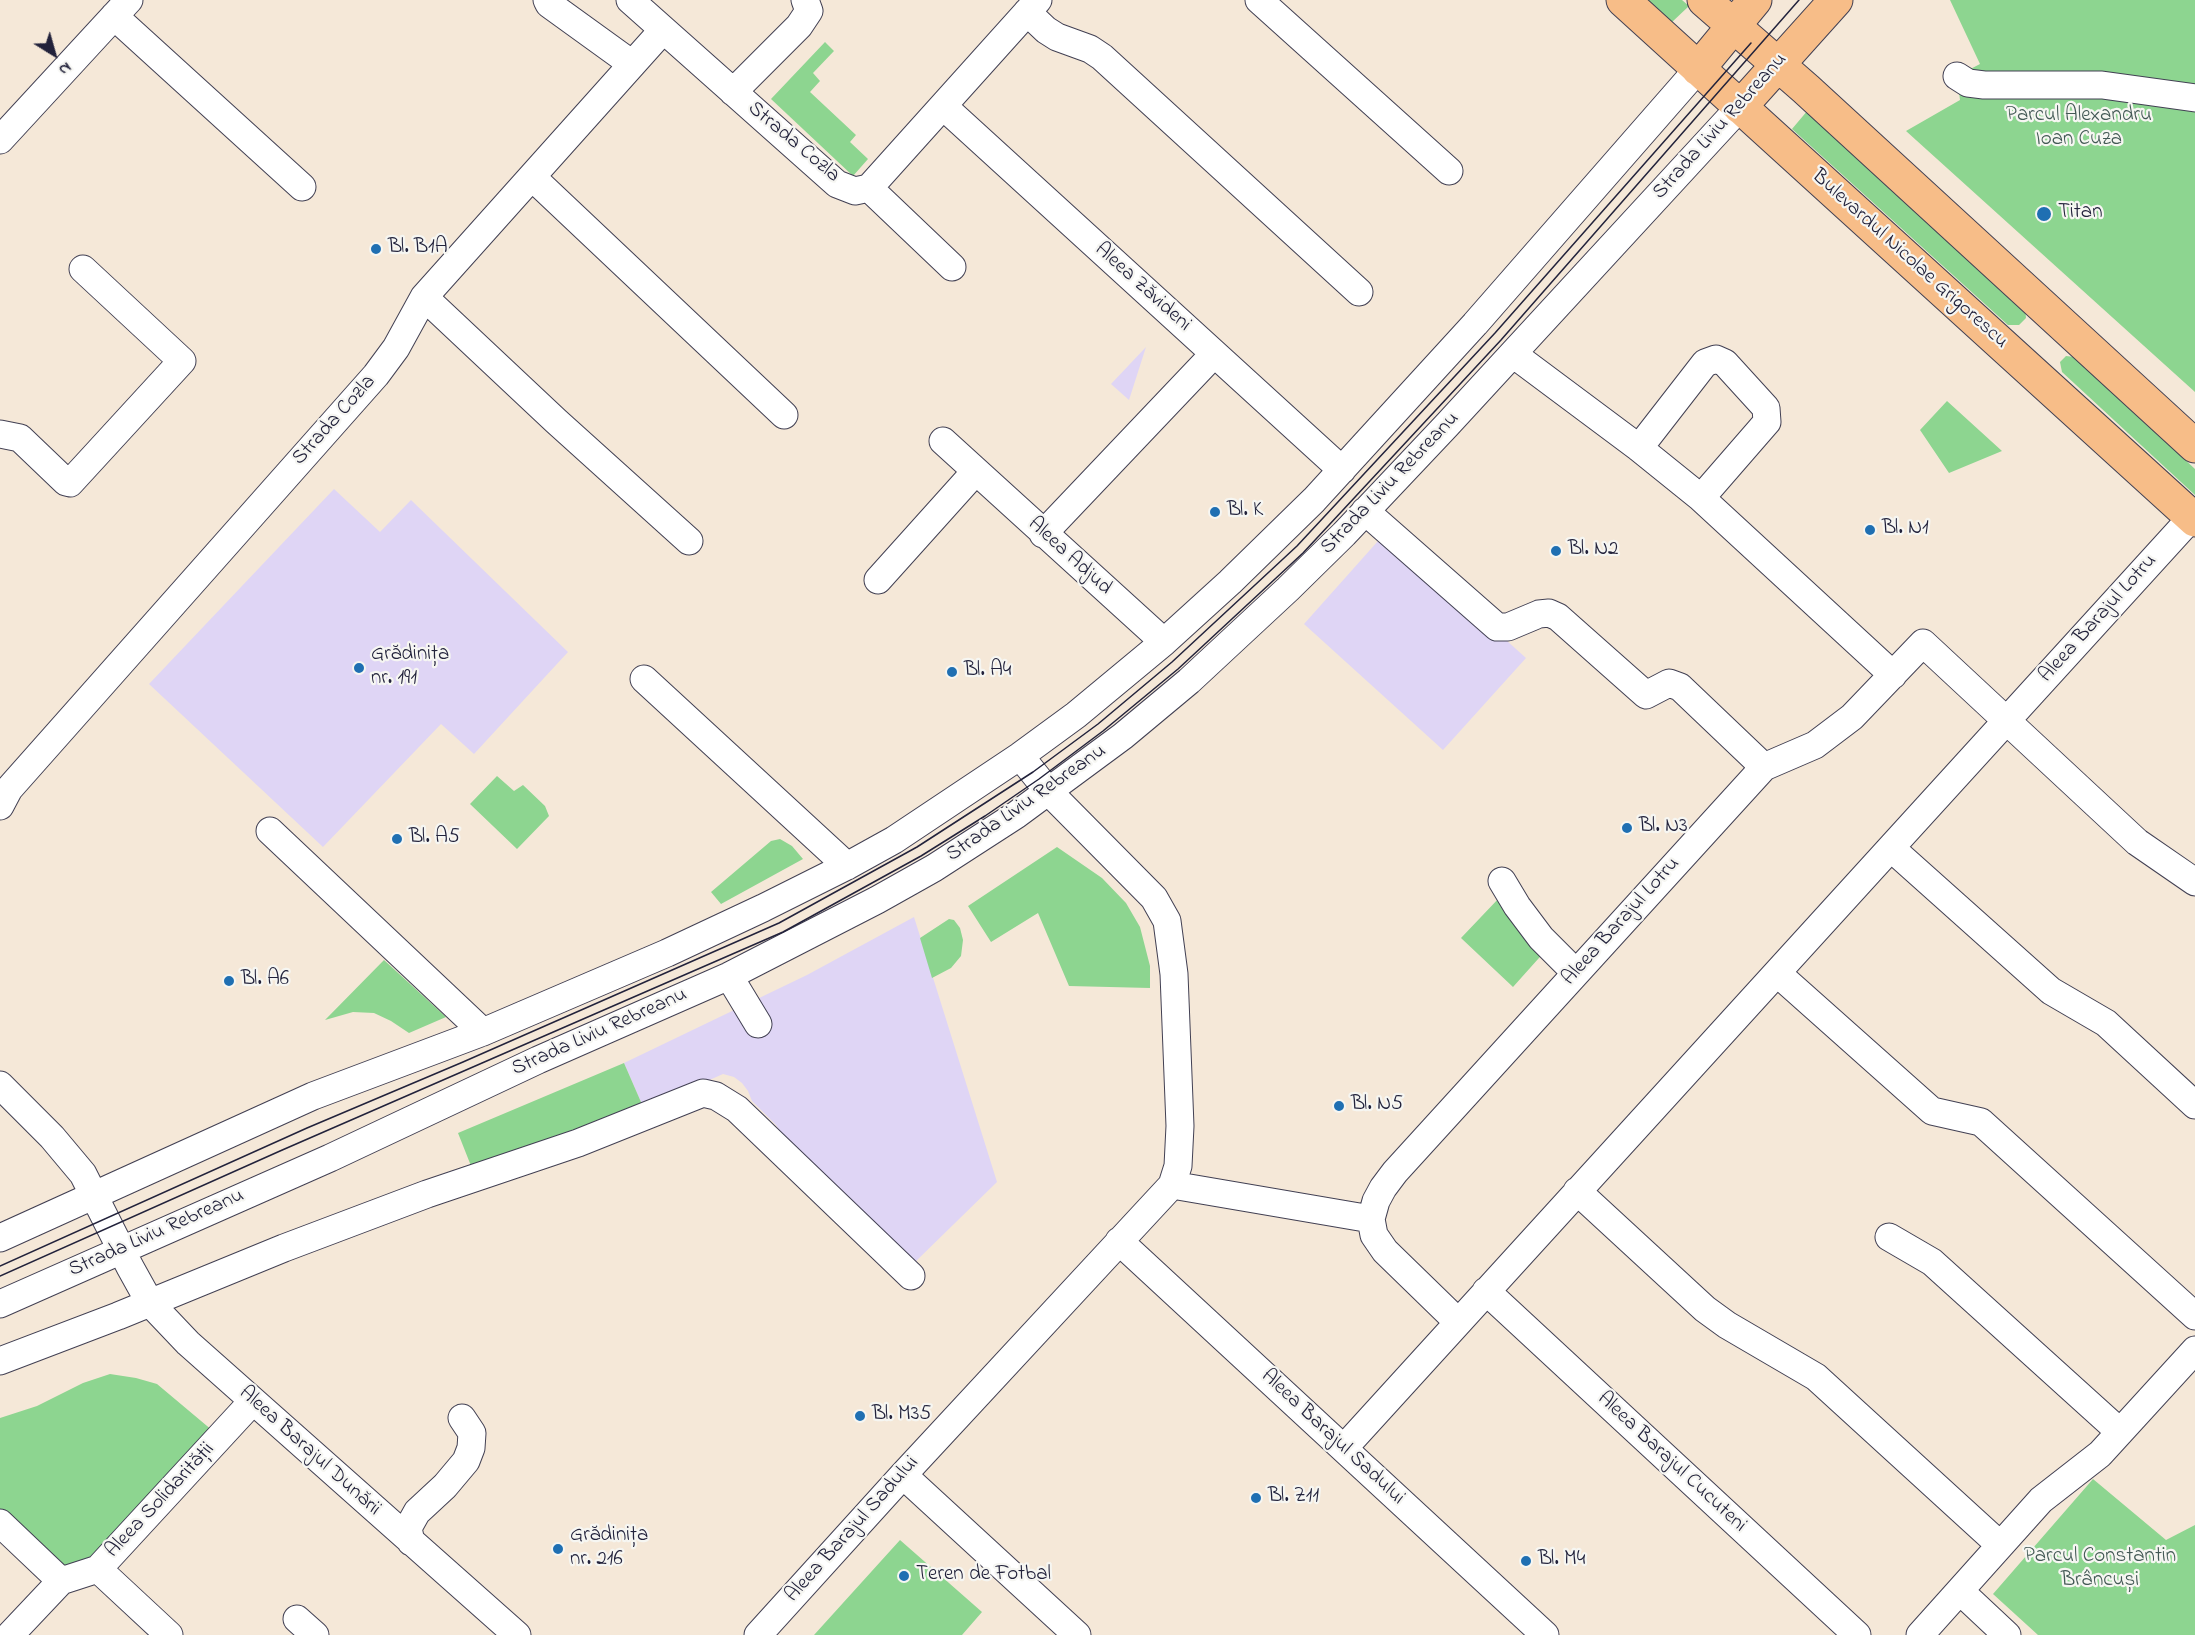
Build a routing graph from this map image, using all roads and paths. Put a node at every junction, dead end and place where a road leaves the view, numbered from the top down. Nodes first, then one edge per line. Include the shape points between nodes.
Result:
1 (547, 0) edge
2 (630, 0) edge
3 (805, 0) edge
4 (1259, 0) edge
5 (1623, 0) edge
6 (1704, 0) edge
7 (1755, 0) edge
8 (1836, 0) edge
9 (1033, 6) edge
10 (122, 8) edge
11 (1734, 26) junction
12 (663, 30) junction
13 (632, 64) junction
14 (1778, 64) junction
15 (1698, 69) junction
16 (1957, 76) dead end
17 (734, 92) junction
18 (2195, 98) edge
19 (943, 106) junction
20 (1740, 107) junction
21 (0, 140) edge
22 (1449, 171) dead end
23 (532, 177) junction
24 (302, 187) dead end
25 (869, 189) junction
26 (952, 267) dead end
27 (83, 269) dead end
28 (1359, 292) dead end
29 (424, 297) junction
30 (1214, 354) junction
31 (1513, 354) junction
32 (784, 415) dead end
33 (0, 434) edge
34 (943, 441) dead end
35 (2195, 446) edge
36 (1640, 448) junction
37 (1342, 470) junction
38 (975, 472) junction
39 (1701, 498) junction
40 (1365, 511) junction
41 (2193, 519) edge
42 (1043, 534) junction
43 (689, 541) dead end
44 (878, 579) dead end
45 (1164, 642) junction
46 (1893, 675) junction
47 (644, 679) dead end
48 (2006, 721) junction
49 (1020, 756) junction
50 (1764, 766) junction
51 (1049, 792) junction
52 (0, 806) edge
53 (270, 831) dead end
54 (1891, 848) junction
55 (847, 866) junction
56 (1502, 881) dead end
57 (2195, 882) edge
58 (1576, 973) junction
59 (1777, 973) junction
60 (729, 976) junction
61 (758, 1024) dead end
62 (483, 1032) junction
63 (0, 1085) edge
64 (2195, 1105) edge
65 (1172, 1185) junction
66 (1577, 1191) junction
67 (82, 1200) junction
68 (1371, 1219) junction
69 (1889, 1237) dead end
70 (0, 1238) edge
71 (1119, 1241) junction
72 (121, 1250) junction
73 (911, 1276) dead end
74 (1486, 1291) junction
75 (150, 1303) junction
76 (0, 1304) edge
77 (2195, 1316) edge
78 (1458, 1322) junction
79 (2195, 1350) edge
80 (0, 1361) edge
81 (252, 1402) junction
82 (462, 1418) dead end
83 (2120, 1432) junction
84 (1344, 1448) junction
85 (903, 1475) junction
86 (0, 1523) edge
87 (411, 1542) junction
88 (2000, 1545) junction
89 (98, 1569) junction
90 (61, 1581) junction
91 (1960, 1591) junction
92 (10, 1635) edge
93 (169, 1635) edge
94 (517, 1635) edge
95 (758, 1635) edge
96 (1077, 1635) edge
97 (1545, 1635) edge
98 (1857, 1635) edge
99 (1920, 1635) edge
100 (2007, 1635) edge

1 - 13 street
2 - 12 street, Strada Cozla
3 - 17 street via 809,11 799,26
4 - 22 street
5 - 15 main road, Bulevardul Nicolae Grigorescu
6 - 11 main road
7 - 11 main road, Strada Liviu Rebreanu
8 - 14 main road, Strada Liviu Rebreanu
9 - 19 street
9 - 28 street via 1052,34 1102,57
10 - 21 street
10 - 24 street
11 - 14 main road
11 - 15 main road, Strada Liviu Rebreanu
12 - 13 street, Strada Cozla
12 - 17 street, Strada Cozla
13 - 23 street, Strada Cozla
14 - 20 main road, Strada Liviu Rebreanu
14 - 35 main road
15 - 20 main road, Bulevardul Nicolae Grigorescu
15 - 37 street, Strada Liviu Rebreanu
16 - 18 street via 1968,83 1984,85 2103,85
17 - 25 street, Strada Cozla via 837,184 855,192
19 - 25 street
19 - 30 street, Aleea Zăvideni
20 - 31 street, Strada Liviu Rebreanu
20 - 41 main road, Bulevardul Nicolae Grigorescu
23 - 29 street, Strada Cozla
23 - 32 street
25 - 26 street, Strada Cozla
27 - 33 street via 182,361 70,483 20,438
29 - 43 street
29 - 52 street, Strada Cozla via 376,375 16,780
30 - 37 street, Aleea Zăvideni
30 - 42 street
31 - 36 street
31 - 40 street, Strada Liviu Rebreanu
34 - 38 street, Aleea Adjud
36 - 39 street
36 - 39 street via 1705,363 1716,359 1725,363 1766,408 1767,422
37 - 45 street, Strada Liviu Rebreanu via 1260,554
38 - 42 street, Aleea Adjud
38 - 44 street
39 - 46 street
40 - 50 street via 1497,627 1508,627 1539,614 1558,617 1646,695 1670,683 1680,687
40 - 51 street, Strada Liviu Rebreanu via 1261,616 1189,681
41 - 48 street, Aleea Barajul Lotru
42 - 45 street, Aleea Adjud
45 - 49 street, Strada Liviu Rebreanu
46 - 48 street, Aleea Barajul Lotru via 1923,644
46 - 50 street, Aleea Barajul Lotru via 1852,717 1815,745
47 - 55 street
48 - 54 street, Aleea Barajul Lotru
48 - 57 street via 2137,842
49 - 51 street, Aleea Barajul Sadului
49 - 55 street, Strada Liviu Rebreanu via 937,813
50 - 58 street, Aleea Barajul Lotru
51 - 60 street, Strada Liviu Rebreanu via 934,868
51 - 65 street, Aleea Barajul Sadului via 1154,898 1167,921 1174,974 1180,1126 1179,1157
53 - 62 street
54 - 59 street, Aleea Barajul Lotru
54 - 64 street via 2051,992 2106,1023
55 - 62 street, Strada Liviu Rebreanu via 667,953
56 - 58 street via 1541,938
58 - 68 street, Aleea Barajul Lotru via 1395,1172 1376,1201
59 - 66 street, Aleea Barajul Lotru
59 - 77 street via 1932,1111 1981,1122
60 - 61 street
60 - 72 street, Strada Liviu Rebreanu
62 - 67 street, Strada Liviu Rebreanu via 313,1096
63 - 67 street, Aleea Barajul Dunării via 83,1174
65 - 68 street
65 - 71 street, Aleea Barajul Sadului
66 - 74 street, Aleea Barajul Lotru
66 - 88 street via 1705,1308 1816,1377
67 - 70 street, Strada Liviu Rebreanu
67 - 72 street, Aleea Barajul Dunării
68 - 78 street via 1374,1234 1385,1251
69 - 83 street via 1932,1262
71 - 84 street, Aleea Barajul Sadului
71 - 85 street, Aleea Barajul Sadului
72 - 75 street, Aleea Barajul Dunării
72 - 76 street, Strada Liviu Rebreanu
73 - 75 street via 737,1109 703,1093 578,1143 427,1194
74 - 78 street, Aleea Barajul Lotru
74 - 98 street, Aleea Barajul Cucuteni
75 - 80 street
75 - 81 street, Aleea Barajul Dunării
78 - 84 street, Aleea Barajul Lotru
79 - 83 street
81 - 87 street, Aleea Barajul Dunării
81 - 89 street, Aleea Solidarității
82 - 87 street via 472,1433 466,1461 417,1512 408,1528
83 - 88 street via 2089,1464 2041,1500
84 - 97 street, Aleea Barajul Sadului
85 - 95 street, Aleea Barajul Sadului
85 - 96 street
86 - 90 street
87 - 94 street, Aleea Barajul Dunării
88 - 91 street
89 - 90 street, Aleea Solidarității
89 - 93 street
90 - 92 street, Aleea Solidarității
91 - 99 street
91 - 100 street

